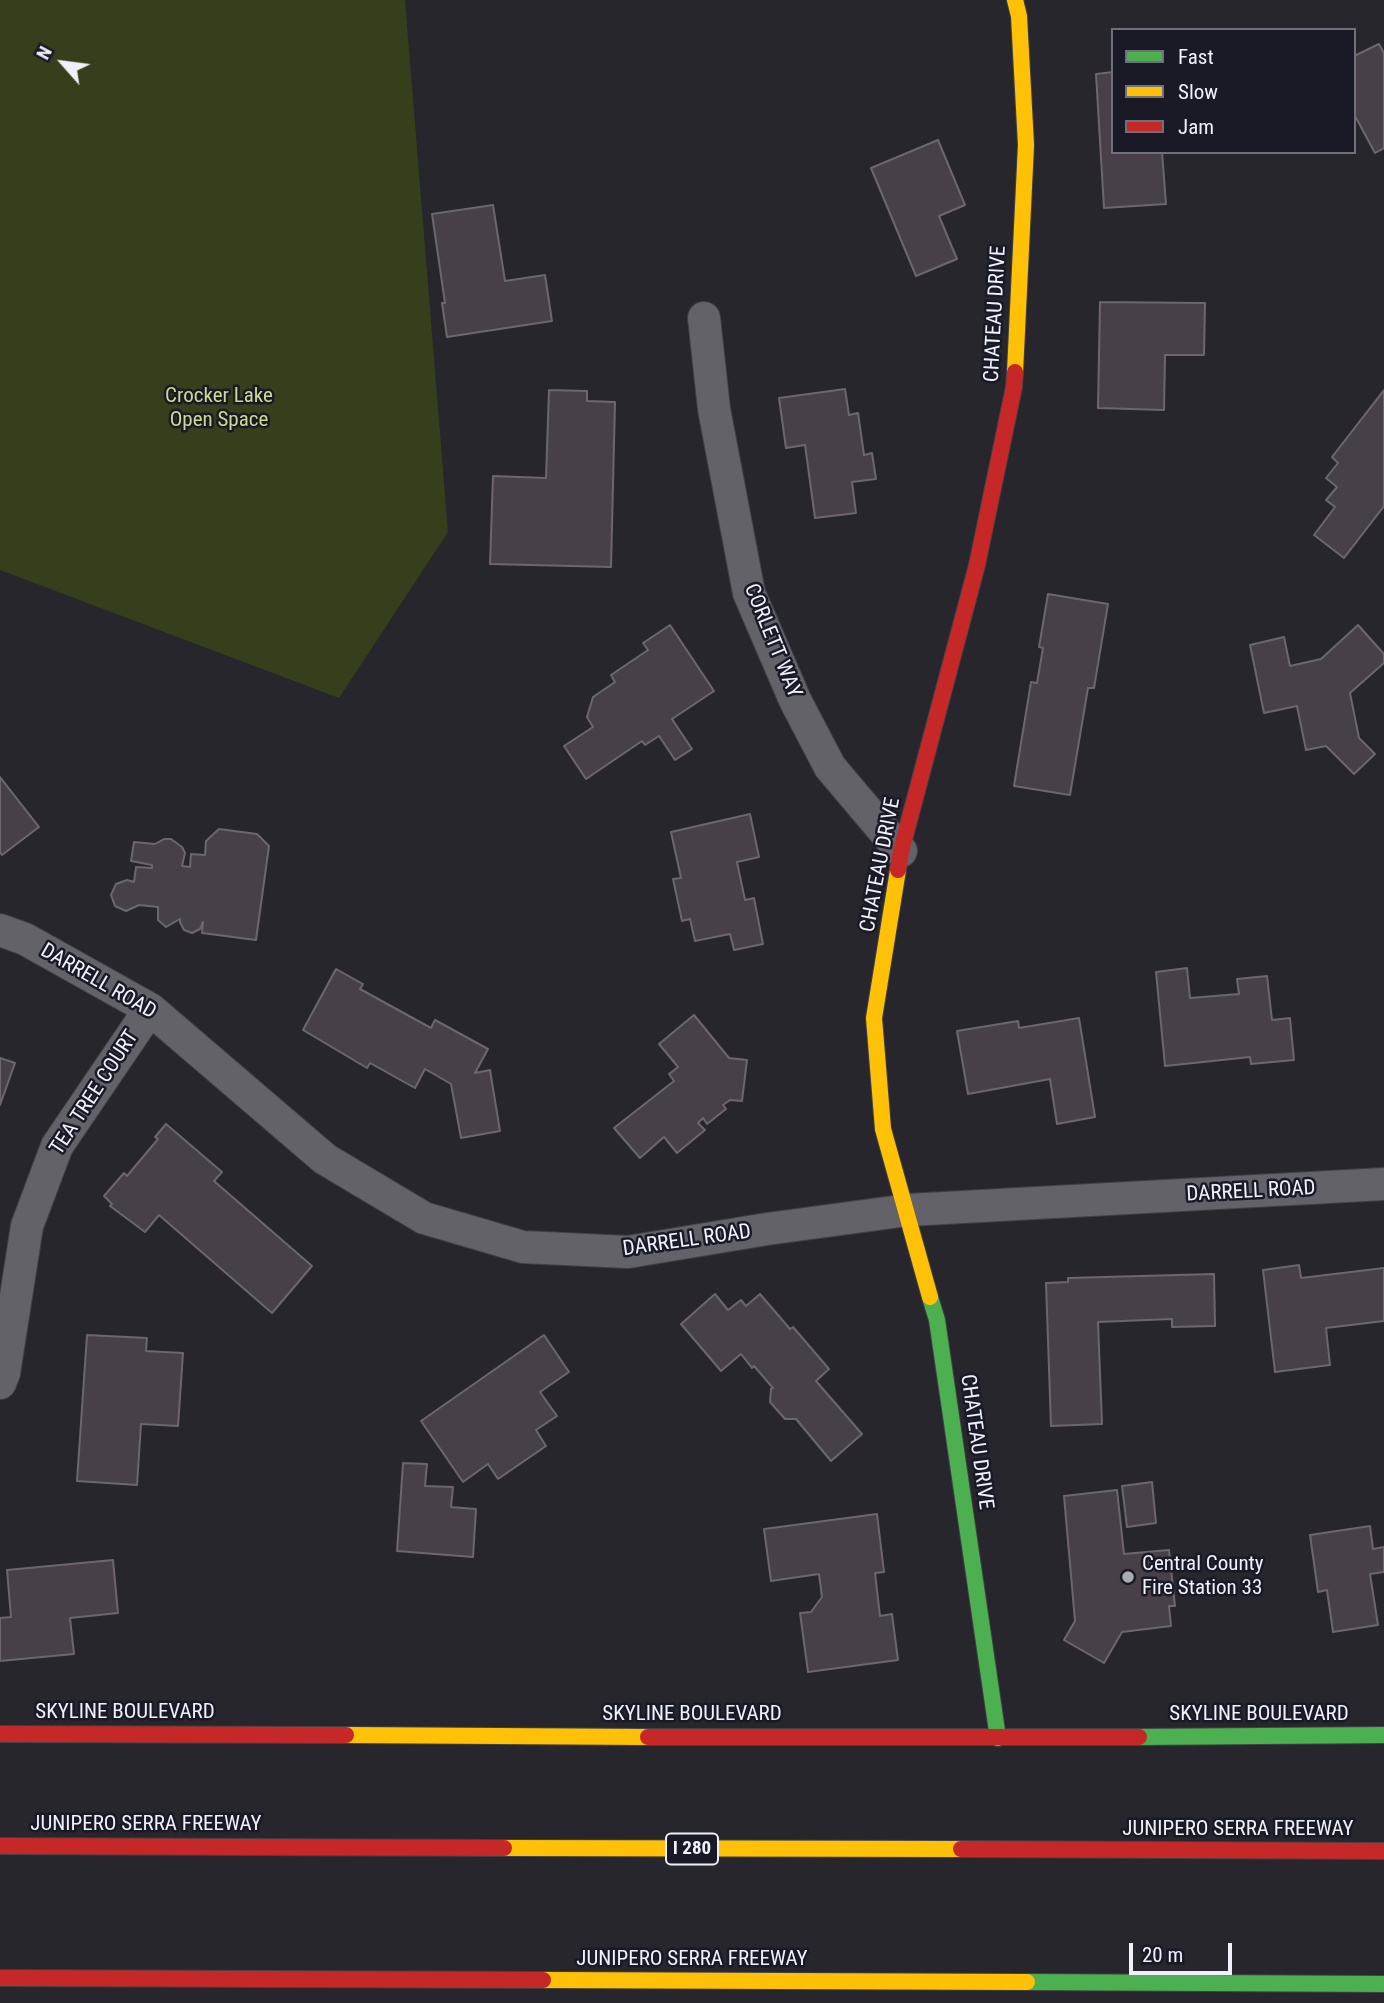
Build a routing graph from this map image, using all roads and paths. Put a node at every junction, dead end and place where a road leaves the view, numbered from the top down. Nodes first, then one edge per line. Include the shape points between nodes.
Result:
1 (1014, 0) edge
2 (704, 318) dead end
3 (901, 851) junction
4 (0, 930) edge
5 (150, 1009) junction
6 (1384, 1184) edge
7 (908, 1210) junction
8 (0, 1382) edge
9 (0, 1734) edge
10 (1384, 1735) edge
11 (998, 1738) junction
12 (0, 1846) edge
13 (1384, 1851) edge
14 (0, 1978) edge
15 (1384, 1984) edge

1 - 3 main road, CHATEAU DRIVE via 1019,16 1026,145 1014,387 977,565
2 - 3 street, CORLETT WAY via 714,409 749,593 830,767
3 - 7 main road, CHATEAU DRIVE via 874,1018 883,1129
4 - 5 street, DARRELL ROAD via 25,939
5 - 7 street, DARRELL ROAD via 325,1159 424,1217 523,1247 628,1252
5 - 8 street, TEA TREE COURT via 57,1146 27,1226
6 - 7 street, DARRELL ROAD
7 - 11 main road, CHATEAU DRIVE via 937,1320
9 - 11 main road, SKYLINE BOULEVARD
10 - 11 main road, SKYLINE BOULEVARD
12 - 13 main road, JUNIPERO SERRA FREEWAY / I 280
14 - 15 main road, JUNIPERO SERRA FREEWAY

